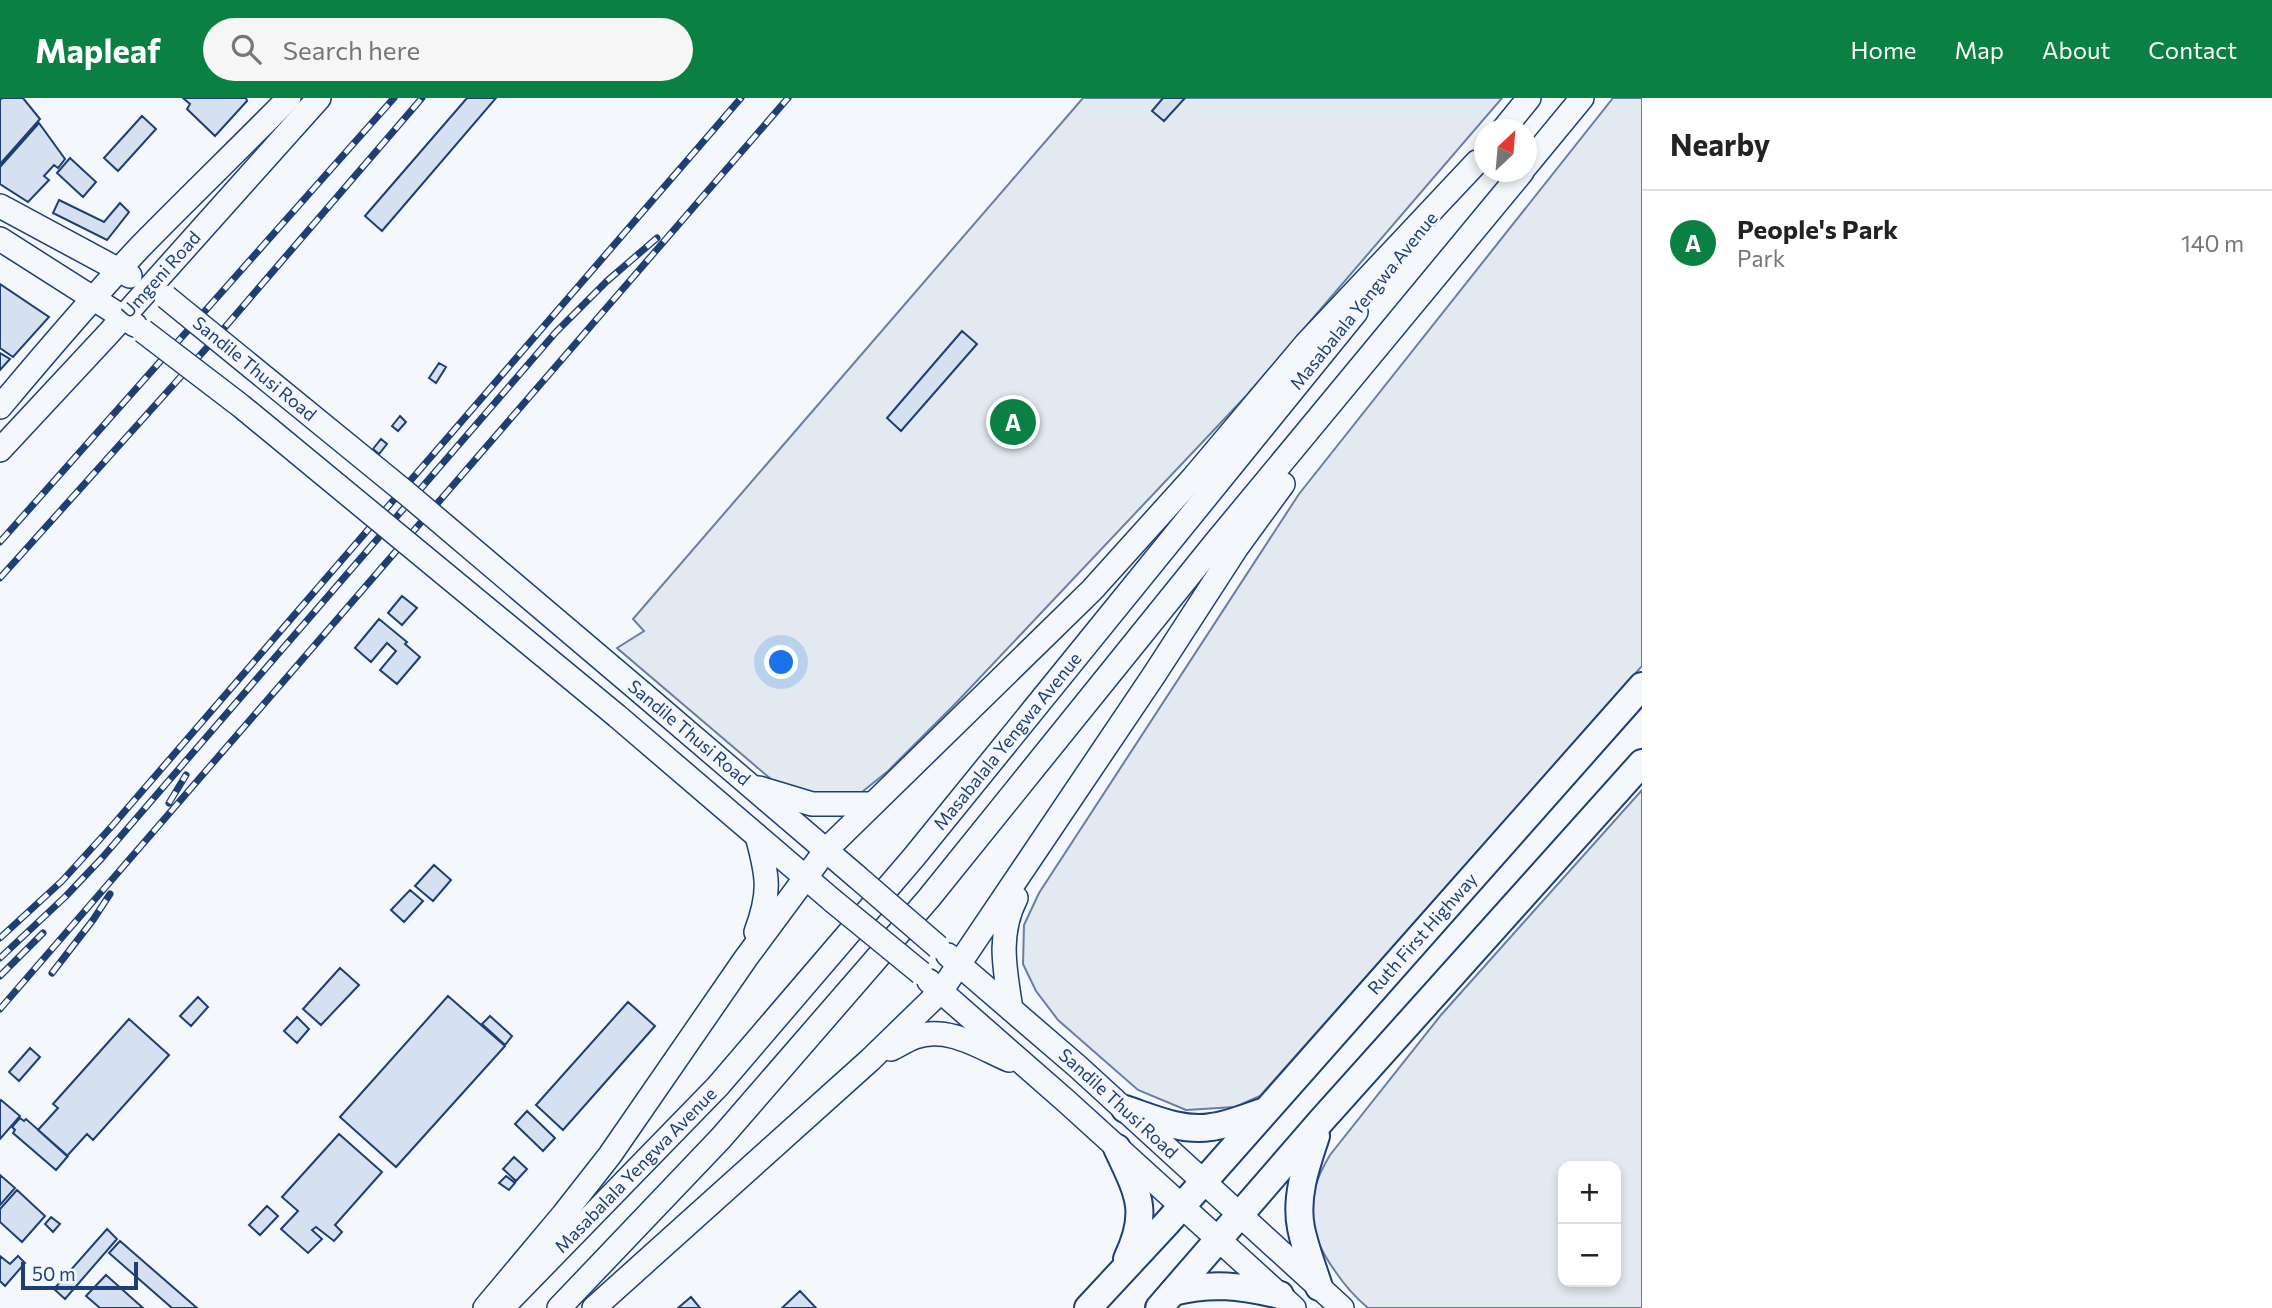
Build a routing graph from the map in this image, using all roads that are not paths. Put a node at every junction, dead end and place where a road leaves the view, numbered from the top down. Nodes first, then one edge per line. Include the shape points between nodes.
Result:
1 (289, 98) edge
2 (319, 98) edge
3 (1529, 98) edge
4 (1582, 98) edge
5 (1512, 119) edge
6 (1537, 154) edge
7 (1474, 163) edge
8 (1474, 164) edge
9 (1514, 182) edge
10 (0, 206) edge
11 (0, 239) edge
12 (119, 270) junction
13 (1439, 275) junction
14 (158, 292) junction
15 (93, 298) junction
16 (123, 317) junction
17 (0, 407) edge
18 (0, 450) edge
19 (1642, 686) edge
20 (1642, 763) edge
21 (749, 785) junction
22 (870, 804) junction
23 (1060, 815) junction
24 (757, 836) junction
25 (825, 849) junction
26 (805, 876) junction
27 (746, 958) junction
28 (960, 965) junction
29 (941, 991) junction
30 (1012, 1009) junction
31 (870, 1060) junction
32 (1031, 1070) junction
33 (1125, 1109) junction
34 (1267, 1110) junction
35 (1321, 1121) junction
36 (1117, 1148) junction
37 (1204, 1181) junction
38 (1181, 1207) junction
39 (1241, 1216) junction
40 (1218, 1241) junction
41 (1118, 1276) junction
42 (1319, 1287) junction
43 (1166, 1300) edge
44 (1287, 1302) edge
45 (485, 1308) edge
46 (502, 1308) edge
47 (559, 1308) edge
48 (594, 1308) edge
49 (1088, 1308) edge
50 (1342, 1308) edge

1 - 12 main road, Umgeni Road
2 - 14 main road, Umgeni Road
3 - 5 main road
4 - 6 main road
7 - 22 main road via 1306,345 1092,590
8 - 46 main road, Masabalala Yengwa Avenue via 914,857 718,1086
9 - 13 main road, Masabalala Yengwa Avenue
10 - 12 main road, Sandile Thusi Road
11 - 15 main road, Sandile Thusi Road
12 - 14 main road, Sandile Thusi Road
12 - 15 main road, Umgeni Road
13 - 23 main road via 1237,547
13 - 47 main road, Masabalala Yengwa Avenue via 929,898 721,1138
14 - 16 main road, Umgeni Road
14 - 21 main road, Sandile Thusi Road, bridge via 416,501
15 - 16 main road, Sandile Thusi Road
15 - 17 main road, Umgeni Road
16 - 18 main road, Umgeni Road
16 - 24 main road, Sandile Thusi Road, bridge via 241,406
19 - 34 highway, Ruth First Highway
20 - 35 highway
21 - 22 main road via 812,804
21 - 25 main road, Sandile Thusi Road
22 - 25 main road
23 - 28 main road
23 - 30 main road via 1006,923 1003,943
24 - 26 main road, Sandile Thusi Road
24 - 27 main road via 767,874 767,898
25 - 26 main road
25 - 28 main road, Sandile Thusi Road, bridge
26 - 27 main road
26 - 29 main road, Sandile Thusi Road, bridge
27 - 45 main road via 611,1155
28 - 29 main road
28 - 30 main road, Sandile Thusi Road
29 - 31 main road
29 - 32 main road, Sandile Thusi Road
30 - 33 main road, Sandile Thusi Road
31 - 32 main road via 915,1037 940,1034
31 - 48 main road
32 - 36 main road, Sandile Thusi Road
33 - 34 highway via 1194,1128
33 - 37 main road, Sandile Thusi Road
34 - 37 highway, Ruth First Highway
35 - 39 highway
35 - 42 highway via 1304,1173 1300,1204 1301,1228
36 - 38 main road, Sandile Thusi Road
36 - 41 highway via 1140,1206 1135,1241
37 - 38 highway, Ruth First Highway
37 - 39 main road, Sandile Thusi Road
38 - 40 main road, Sandile Thusi Road
38 - 41 highway, Ruth First Highway
39 - 40 highway
39 - 42 main road, Sandile Thusi Road
40 - 43 highway
40 - 44 main road, Sandile Thusi Road
41 - 49 highway, Ruth First Highway
42 - 50 main road, Sandile Thusi Road
43 - 44 highway via 1195,1286 1222,1285

